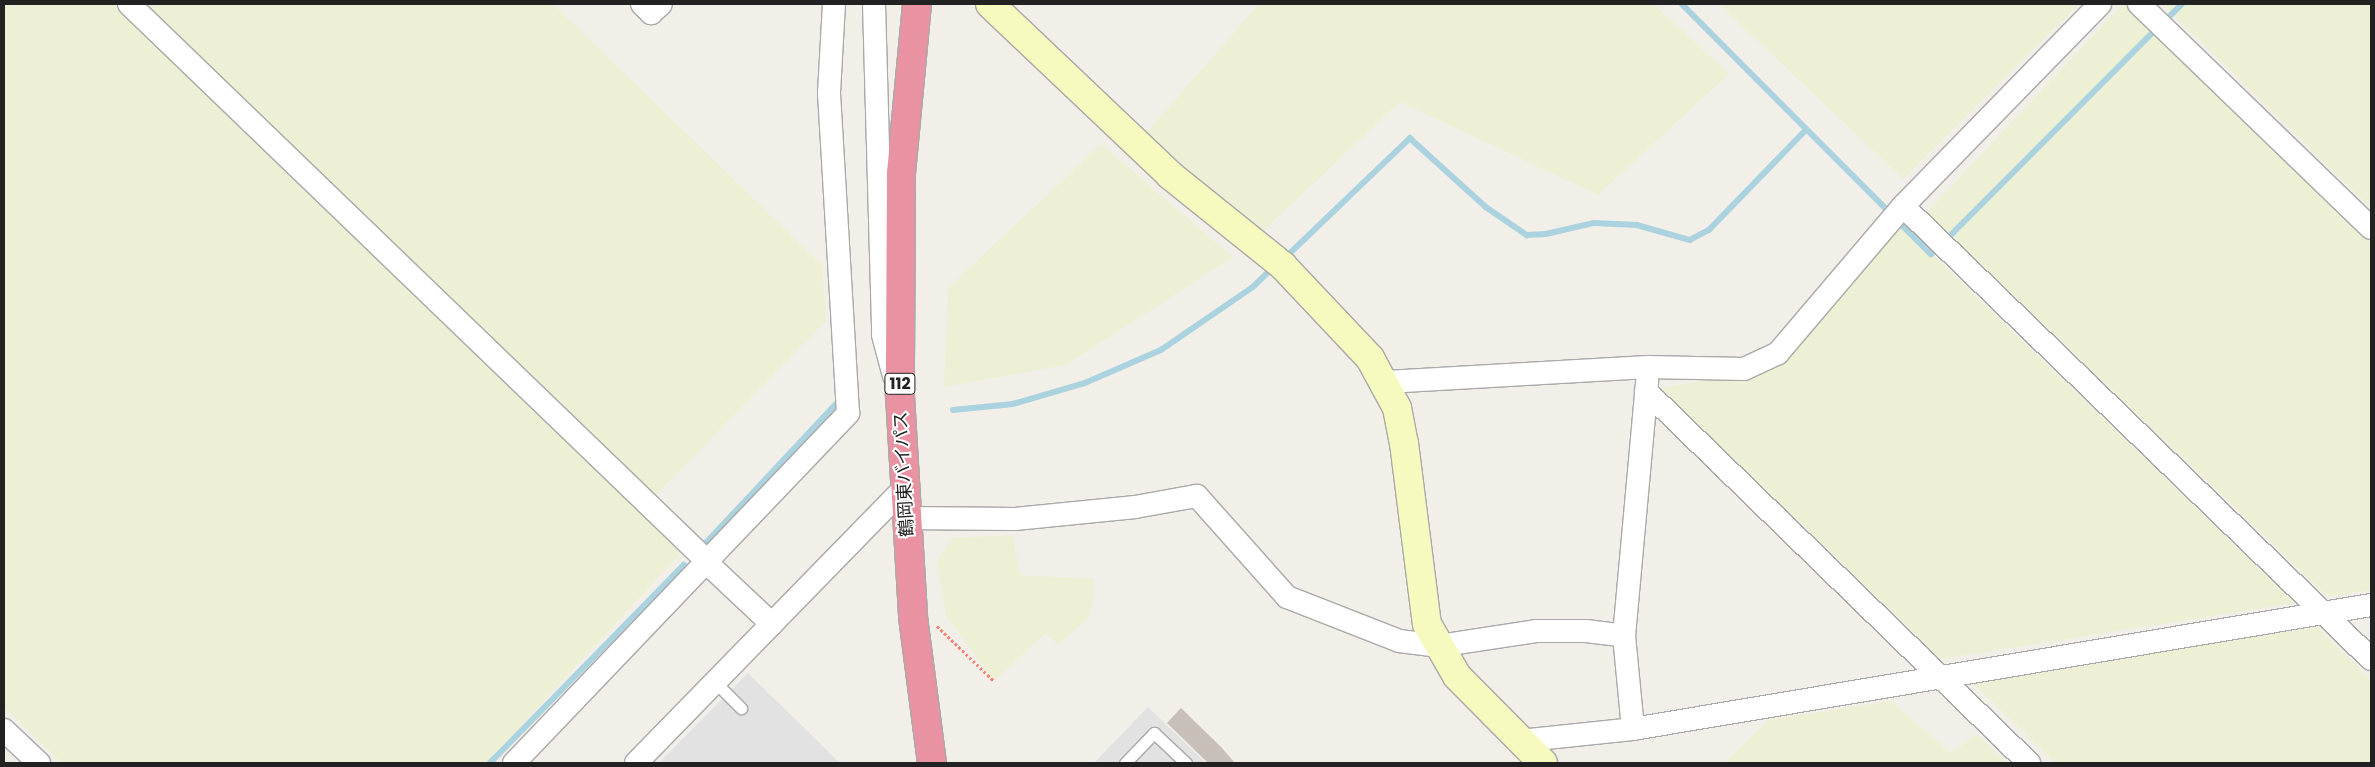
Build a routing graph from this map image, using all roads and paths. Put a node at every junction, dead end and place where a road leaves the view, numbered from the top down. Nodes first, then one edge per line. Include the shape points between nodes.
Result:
1 (129, 4) edge
2 (642, 4) edge
3 (660, 4) edge
4 (834, 4) edge
5 (874, 4) edge
6 (917, 4) edge
7 (990, 4) edge
8 (2100, 4) edge
9 (2139, 4) edge
10 (1903, 206) junction
11 (2371, 228) edge
12 (1648, 367) junction
13 (1386, 382) junction
14 (1646, 392) junction
15 (900, 396) junction
16 (903, 489) junction
17 (905, 518) junction
18 (708, 562) junction
19 (2371, 605) edge
20 (2323, 613) junction
21 (772, 624) junction
22 (937, 626) dead end
23 (1624, 636) junction
24 (1438, 646) junction
25 (2371, 659) edge
26 (1938, 677) junction
27 (994, 681) dead end
28 (715, 682) junction
29 (741, 708) dead end
30 (1633, 729) junction
31 (4, 730) edge
32 (1525, 754) edge
33 (39, 763) edge
34 (514, 763) edge
35 (636, 763) edge
36 (932, 763) edge
37 (1125, 763) edge
38 (1186, 763) edge
39 (2029, 763) edge

1 - 18 street
2 - 3 street via 651,13
4 - 18 street via 829,93 848,413
5 - 15 street via 883,335
6 - 15 highway, 鶴岡東バイパス / 112 via 901,174
7 - 13 street via 1170,175 1283,266 1352,336
8 - 10 street
9 - 11 street
10 - 12 street via 1778,353 1744,369
10 - 20 street
12 - 13 street
12 - 14 street
13 - 24 street via 1397,408 1404,443 1427,624
14 - 23 street
14 - 26 street
15 - 16 highway, 鶴岡東バイパス / 112
16 - 17 highway, 鶴岡東バイパス / 112
16 - 21 street
17 - 24 street via 1015,519 1135,507 1197,496 1287,597 1399,641
17 - 36 highway, 鶴岡東バイパス / 112 via 913,617
18 - 21 street
18 - 34 street
19 - 20 street
20 - 25 street
20 - 26 street
21 - 28 street
22 - 27 path
23 - 24 street via 1586,631 1536,631
23 - 30 street
24 - 32 street via 1457,676
26 - 30 street
26 - 39 street
28 - 29 lane
28 - 35 street
30 - 32 street
31 - 33 street
37 - 38 lane via 1154,733

